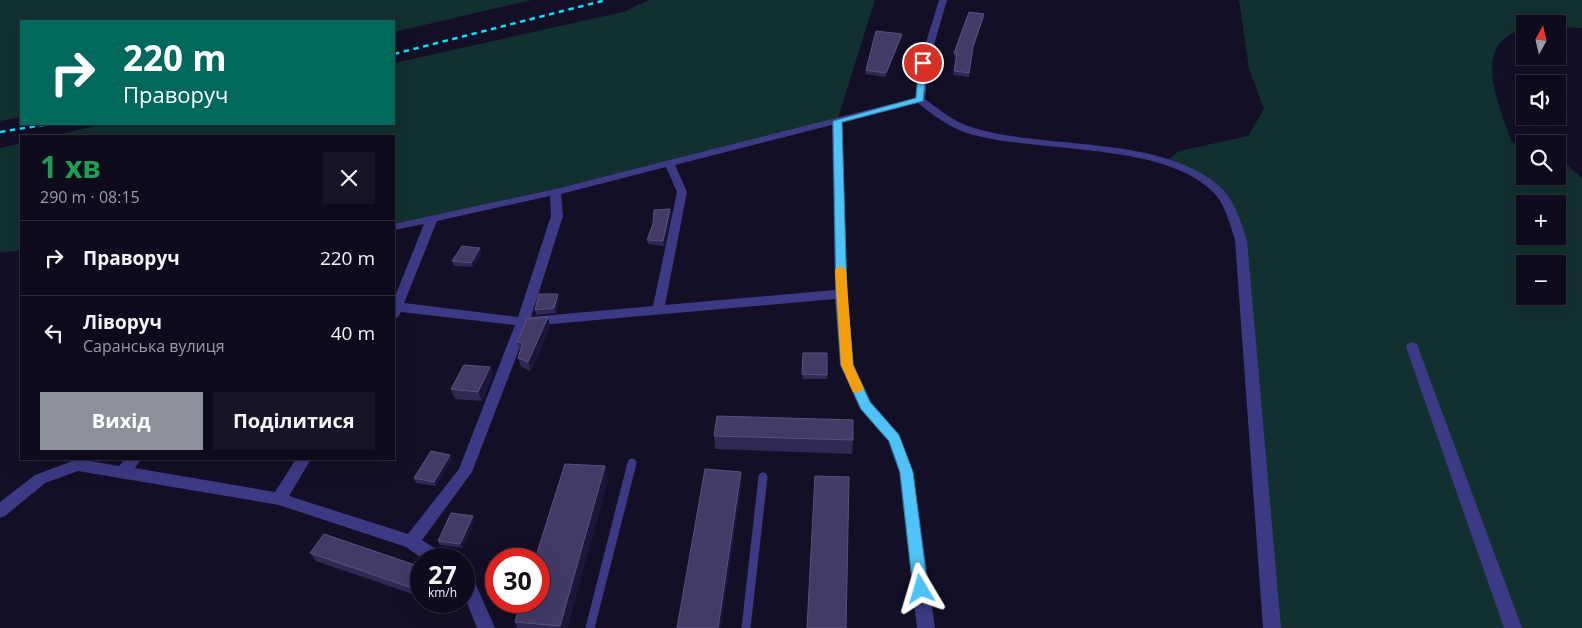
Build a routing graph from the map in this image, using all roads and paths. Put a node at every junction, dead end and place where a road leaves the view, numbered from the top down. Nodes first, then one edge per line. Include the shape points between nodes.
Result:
1 (942, 0) edge
2 (920, 100) junction
3 (838, 121) junction
4 (670, 164) junction
5 (555, 192) junction
6 (432, 219) junction
7 (395, 226) edge
8 (841, 294) junction
9 (658, 310) junction
10 (396, 311) edge
11 (523, 322) junction
12 (1412, 347) dead end
13 (133, 460) edge
14 (303, 460) edge
15 (632, 463) dead end
16 (123, 472) junction
17 (763, 477) dead end
18 (279, 499) junction
19 (0, 511) edge
20 (411, 542) junction
21 (420, 548) edge
22 (475, 602) edge
23 (486, 628) edge
24 (590, 628) edge
25 (746, 628) edge
26 (926, 628) edge
27 (1272, 628) edge
28 (1513, 628) edge

1 - 2 street via 925,51 920,75
2 - 3 street
2 - 27 street via 951,122 971,131 1167,161 1195,173 1216,189 1232,212 1241,240
3 - 4 street
3 - 8 street
4 - 5 street
4 - 9 street via 682,192
5 - 6 street
5 - 11 street via 557,216
6 - 7 street
6 - 10 street
8 - 9 street
8 - 26 street via 847,365 865,405 894,438 906,472
9 - 11 street
10 - 11 street
11 - 20 street via 465,472
12 - 28 street
13 - 16 street
14 - 18 street
15 - 24 lane
16 - 18 street
16 - 19 street via 78,465 40,479
17 - 25 lane
18 - 20 street
20 - 21 street
22 - 23 street

